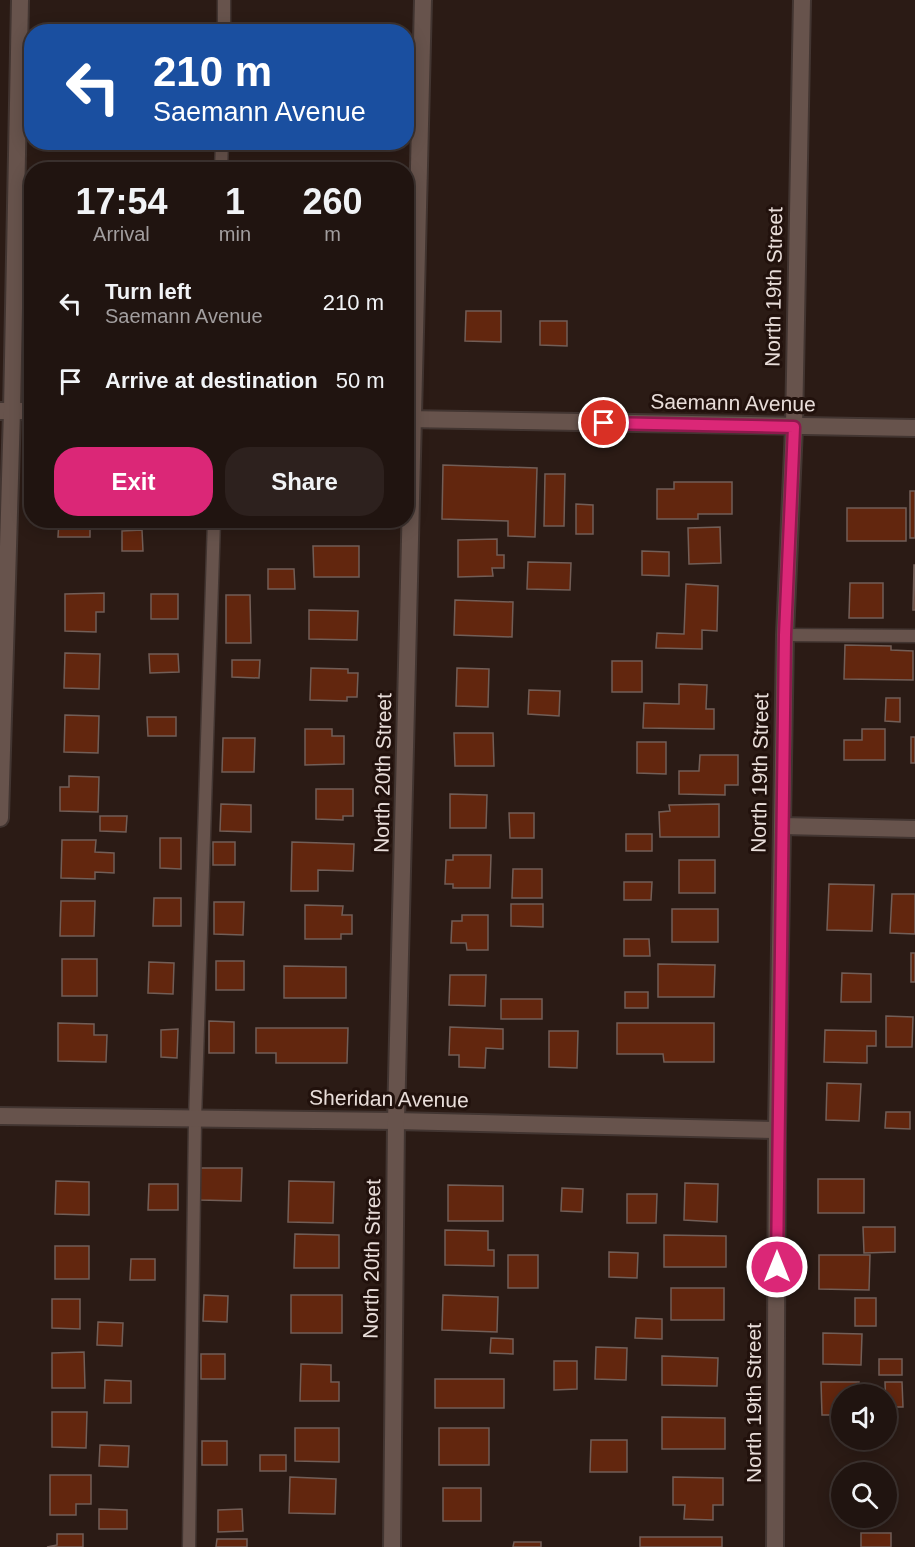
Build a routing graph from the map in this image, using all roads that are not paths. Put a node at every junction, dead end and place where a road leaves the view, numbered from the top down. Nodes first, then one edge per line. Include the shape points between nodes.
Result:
1 (20, 0) edge
2 (224, 0) edge
3 (423, 0) edge
4 (802, 0) edge
5 (224, 24) edge
6 (414, 290) edge
7 (6, 411) edge
8 (24, 411) edge
9 (414, 419) edge
10 (794, 427) junction
11 (915, 428) edge
12 (214, 528) edge
13 (408, 528) edge
14 (785, 635) junction
15 (915, 636) edge
16 (0, 818) edge
17 (782, 826) junction
18 (915, 829) edge
19 (0, 1116) edge
20 (195, 1120) junction
21 (396, 1121) junction
22 (777, 1130) junction
23 (189, 1547) edge
24 (392, 1547) edge
25 (775, 1547) edge

1 - 7 street
2 - 5 lane
3 - 6 street, North 20th Street
4 - 10 street, North 19th Street
7 - 8 street
7 - 16 street
9 - 10 street, Saemann Avenue
10 - 11 street, Saemann Avenue
10 - 14 street, North 19th Street
12 - 20 lane
13 - 21 street, North 20th Street
14 - 15 lane
14 - 17 street, North 19th Street
17 - 18 street
17 - 22 street, North 19th Street
19 - 20 street, Sheridan Avenue
20 - 21 street, Sheridan Avenue
20 - 23 lane
21 - 22 street, Sheridan Avenue
21 - 24 street, North 20th Street
22 - 25 street, North 19th Street

